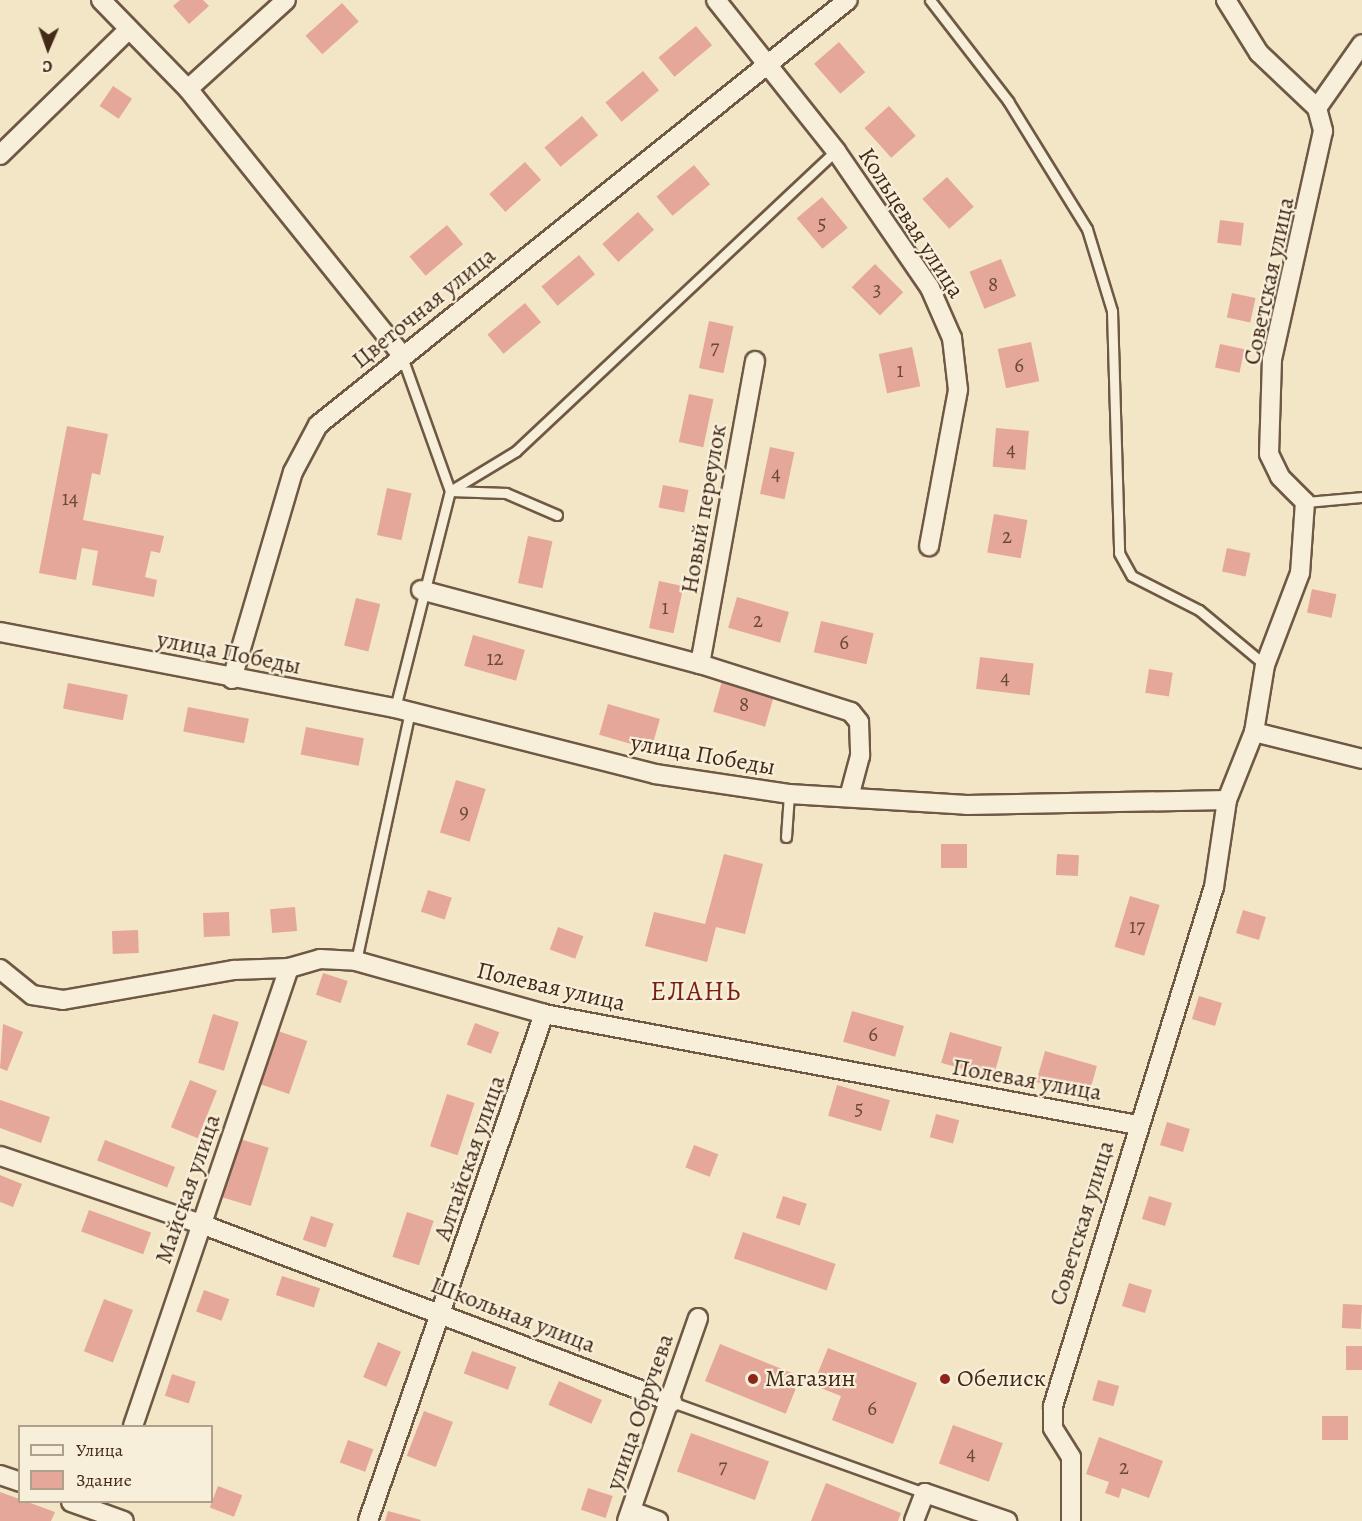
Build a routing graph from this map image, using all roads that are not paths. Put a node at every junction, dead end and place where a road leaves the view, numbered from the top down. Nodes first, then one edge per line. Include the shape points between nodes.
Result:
1 (101, 0) edge
2 (286, 0) edge
3 (716, 0) edge
4 (849, 0) edge
5 (930, 0) edge
6 (1226, 0) edge
7 (128, 30) junction
8 (1362, 44) edge
9 (770, 61) junction
10 (188, 89) junction
11 (1317, 108) junction
12 (836, 151) junction
13 (0, 155) edge
14 (401, 354) junction
15 (755, 361) dead end
16 (450, 491) junction
17 (1362, 497) edge
18 (1305, 502) junction
19 (557, 515) dead end
20 (929, 546) dead end
21 (421, 590) junction
22 (0, 632) edge
23 (700, 664) junction
24 (1265, 665) junction
25 (232, 678) junction
26 (402, 710) junction
27 (1254, 732) junction
28 (1362, 759) edge
29 (789, 794) junction
30 (849, 797) junction
31 (1227, 800) junction
32 (786, 837) dead end
33 (356, 961) junction
34 (289, 968) junction
35 (0, 969) edge
36 (544, 1014) junction
37 (1137, 1125) junction
38 (0, 1156) edge
39 (201, 1224) junction
40 (442, 1313) junction
41 (698, 1318) dead end
42 (672, 1402) junction
43 (133, 1425) edge
44 (0, 1475) edge
45 (18, 1481) edge
46 (925, 1493) junction
47 (74, 1503) edge
48 (104, 1512) edge
49 (629, 1516) edge
50 (124, 1521) edge
51 (368, 1521) edge
52 (658, 1521) edge
53 (914, 1521) edge
54 (1007, 1521) edge
55 (1071, 1521) edge

1 - 7 street
2 - 10 street
3 - 9 street, Кольцевая улица
4 - 9 street, Цветочная улица
5 - 24 lane via 1008,101 1087,229 1112,311 1119,553 1132,576 1226,629
6 - 11 street via 1260,52
7 - 10 street
7 - 13 street
8 - 11 street
9 - 12 street, Кольцевая улица
9 - 14 street, Цветочная улица
10 - 14 street
11 - 18 street, Советская улица via 1323,131 1319,166 1272,359 1269,454 1280,477
12 - 16 lane via 516,451
12 - 20 street, Кольцевая улица via 930,288 952,338 958,390
14 - 16 lane
14 - 25 street, Цветочная улица via 318,425 293,472
15 - 23 street, Новый переулок
16 - 19 lane via 506,493
16 - 21 lane
17 - 18 lane
18 - 24 street via 1300,573
21 - 23 street
21 - 26 lane
22 - 25 street, улица Победы
23 - 30 street via 856,717 860,756
24 - 27 street
25 - 26 street, улица Победы
26 - 29 street, улица Победы via 655,774
26 - 33 lane
27 - 28 street
27 - 31 street
29 - 30 street, улица Победы
29 - 32 lane
30 - 31 street, улица Победы via 967,805
31 - 37 street, Советская улица via 1214,886
33 - 34 street, Полевая улица via 320,959
33 - 36 street, Полевая улица
34 - 35 street, Полевая улица via 234,970 63,1000 32,995
34 - 39 street, Майская улица
36 - 37 street, Полевая улица
36 - 40 street, Алтайская улица
37 - 55 street, Советская улица via 1053,1406 1053,1428 1071,1457
38 - 39 street, Школьная улица
39 - 40 street, Школьная улица
39 - 43 street, Майская улица
40 - 42 street, Школьная улица
40 - 51 street, Алтайская улица
41 - 42 street, улица Обручева
42 - 46 lane, Школьная улица
42 - 49 street, улица Обручева
44 - 45 street
46 - 53 street
46 - 54 street, Школьная улица
47 - 48 street
48 - 50 street
49 - 52 street

